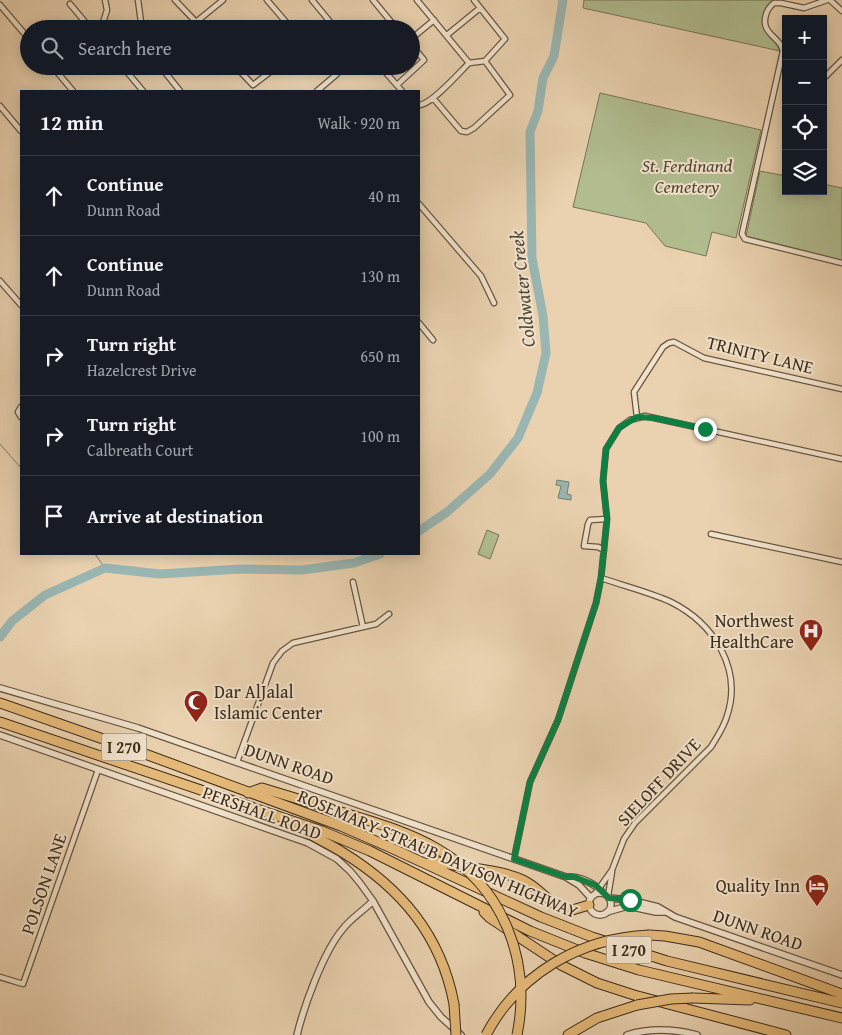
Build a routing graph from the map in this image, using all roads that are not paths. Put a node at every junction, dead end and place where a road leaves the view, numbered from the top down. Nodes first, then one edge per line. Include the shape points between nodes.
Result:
1 (105, 0) edge
2 (138, 0) edge
3 (175, 0) edge
4 (223, 0) edge
5 (267, 0) edge
6 (312, 0) edge
7 (372, 0) edge
8 (474, 0) edge
9 (828, 0) edge
10 (420, 1) edge
11 (70, 4) dead end
12 (0, 5) edge
13 (480, 8) junction
14 (842, 11) edge
15 (83, 20) edge
16 (104, 20) edge
17 (141, 20) edge
18 (194, 20) edge
19 (198, 20) edge
20 (284, 20) edge
21 (329, 20) edge
22 (389, 20) edge
23 (434, 20) junction
24 (20, 28) edge
25 (420, 31) edge
26 (447, 35) junction
27 (842, 60) edge
28 (485, 61) junction
29 (469, 63) junction
30 (60, 75) edge
31 (130, 75) edge
32 (167, 75) edge
33 (244, 75) edge
34 (266, 75) edge
35 (336, 75) edge
36 (388, 75) edge
37 (408, 75) edge
38 (827, 75) edge
39 (397, 85) junction
40 (73, 90) edge
41 (142, 90) edge
42 (179, 90) edge
43 (318, 90) edge
44 (401, 90) edge
45 (433, 98) junction
46 (0, 106) edge
47 (420, 106) edge
48 (20, 130) edge
49 (420, 205) edge
50 (842, 263) edge
51 (0, 281) edge
52 (494, 302) dead end
53 (20, 304) edge
54 (420, 324) edge
55 (433, 340) dead end
56 (842, 389) edge
57 (637, 417) junction
58 (842, 459) edge
59 (607, 519) junction
60 (711, 534) dead end
61 (604, 550) junction
62 (842, 562) edge
63 (601, 578) junction
64 (353, 582) dead end
65 (389, 614) dead end
66 (362, 627) junction
67 (0, 688) edge
68 (0, 704) edge
69 (0, 722) edge
70 (0, 735) edge
71 (237, 762) junction
72 (98, 770) junction
73 (248, 792) junction
74 (288, 818) junction
75 (514, 859) junction
76 (427, 864) junction
77 (612, 870) junction
78 (566, 877) junction
79 (599, 896) junction
80 (373, 902) junction
81 (474, 903) junction
82 (608, 912) junction
83 (665, 912) junction
84 (842, 975) edge
85 (0, 977) edge
86 (842, 994) edge
87 (770, 1000) junction
88 (842, 1004) edge
89 (842, 1018) edge
90 (297, 1035) edge
91 (456, 1035) edge
92 (461, 1035) edge
93 (486, 1035) edge
94 (517, 1035) edge
95 (568, 1035) edge
96 (627, 1035) edge
97 (697, 1035) edge
98 (786, 1035) edge

1 - 16 street
2 - 17 street
3 - 18 street
4 - 19 street
5 - 20 street
6 - 21 street
7 - 22 street
8 - 13 street
9 - 14 street
9 - 50 street via 804,8 781,3 770,6 766,27 781,44 782,54 742,234 745,239 765,245
10 - 23 street
11 - 15 street
12 - 24 street
13 - 26 street
13 - 28 street via 505,39
23 - 25 street
23 - 26 street
26 - 29 street
27 - 38 street
28 - 29 street
28 - 45 street via 510,95 474,128 461,131
29 - 45 street
30 - 40 street
31 - 41 street
32 - 42 street
33 - 34 street via 253,85
35 - 43 street
36 - 39 street
37 - 39 street
39 - 44 street
45 - 47 street
46 - 48 street
49 - 52 street via 481,276
51 - 53 street
54 - 55 street
56 - 57 street, TRINITY LANE via 704,358 674,342 663,347 634,392
57 - 58 street via 655,418
57 - 59 street via 619,428 606,449 603,481
59 - 61 street
59 - 61 street via 590,520 584,546
60 - 62 street
61 - 63 street
63 - 75 street via 566,698 530,782
63 - 77 street, SIELOFF DRIVE via 670,602 692,614 721,647 731,693 728,716 708,751 635,822 624,839
64 - 66 street
65 - 66 street via 376,624
66 - 71 street via 293,643 282,651 273,663
67 - 71 street, DUNN ROAD via 138,728
68 - 73 highway, ROSEMARY STRAUB DAVISON HIGHWAY / I 270
69 - 74 highway, ROSEMARY STRAUB DAVISON HIGHWAY / I 270
70 - 72 street, PERSHALL ROAD
71 - 75 street, DUNN ROAD
72 - 80 street, PERSHALL ROAD via 308,843 350,871
72 - 85 street, POLSON LANE via 23,984
73 - 76 highway, ROSEMARY STRAUB DAVISON HIGHWAY / I 270 via 340,826
73 - 94 highway, bridge via 262,788 397,830 437,848 464,868 491,898 509,931 520,968 522,1003
74 - 81 highway, ROSEMARY STRAUB DAVISON HIGHWAY / I 270 via 370,851
74 - 91 highway, bridge via 300,830 368,870 417,916 447,975 454,1004
75 - 78 street, DUNN ROAD
76 - 79 highway via 435,861 517,878 569,911
76 - 88 highway, ROSEMARY STRAUB DAVISON HIGHWAY / I 270 via 542,917 616,946
77 - 79 street, SIELOFF DRIVE
77 - 79 street, SIELOFF DRIVE
78 - 79 street, DUNN ROAD
78 - 79 street, DUNN ROAD via 595,885
79 - 82 street via 611,906
79 - 82 street via 592,911 598,914
79 - 83 street, DUNN ROAD via 640,902
80 - 90 street via 343,928 330,945
80 - 92 street, PERSHALL ROAD via 429,1002
81 - 87 highway, ROSEMARY STRAUB DAVISON HIGHWAY / I 270 via 530,931 585,953 646,972
81 - 98 highway via 490,918 561,965 597,983
82 - 83 street, DUNN ROAD via 628,906
83 - 84 street, DUNN ROAD
86 - 93 highway, bridge via 699,942 649,935 607,940 558,960 517,991
87 - 89 highway, ROSEMARY STRAUB DAVISON HIGHWAY / I 270
87 - 95 highway, bridge via 671,999 637,1005 596,1018
96 - 97 street via 666,1030

